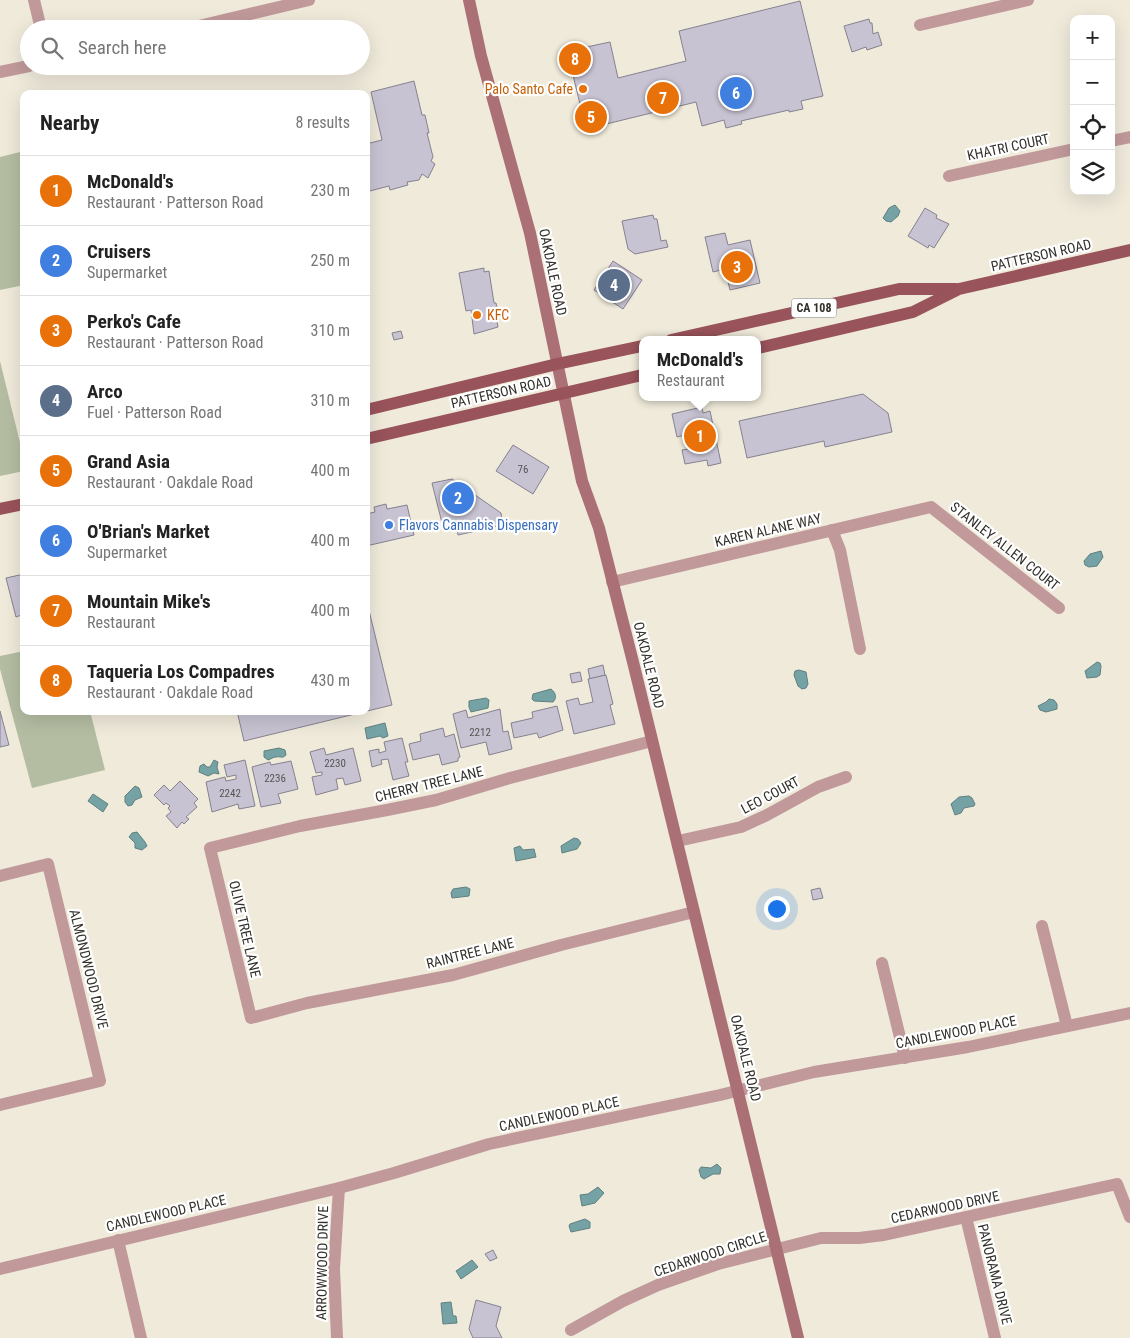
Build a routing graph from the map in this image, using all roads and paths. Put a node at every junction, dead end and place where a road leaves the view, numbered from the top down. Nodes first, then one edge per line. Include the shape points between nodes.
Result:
1 (34, 0) edge
2 (309, 0) edge
3 (469, 0) edge
4 (1028, 0) edge
5 (39, 20) edge
6 (224, 20) edge
7 (920, 25) dead end
8 (20, 68) edge
9 (0, 72) edge
10 (1130, 137) edge
11 (1115, 140) edge
12 (1070, 150) edge
13 (949, 176) dead end
14 (1130, 250) edge
15 (959, 290) junction
16 (689, 336) edge
17 (639, 347) edge
18 (761, 347) edge
19 (557, 364) junction
20 (639, 375) edge
21 (563, 393) junction
22 (370, 409) edge
23 (370, 438) edge
24 (20, 505) edge
25 (932, 507) joint
26 (0, 509) edge
27 (832, 530) junction
28 (612, 582) junction
29 (1059, 608) dead end
30 (860, 649) dead end
31 (652, 741) junction
32 (846, 777) dead end
33 (678, 841) junction
34 (210, 848) joint
35 (0, 876) edge
36 (694, 912) junction
37 (1042, 926) dead end
38 (882, 963) dead end
39 (1130, 1013) edge
40 (251, 1018) joint
41 (1067, 1026) junction
42 (905, 1058) junction
43 (738, 1090) junction
44 (0, 1105) edge
45 (339, 1188) junction
46 (966, 1217) junction
47 (1130, 1217) edge
48 (118, 1240) junction
49 (777, 1248) junction
50 (0, 1268) edge
51 (571, 1330) dead end
52 (141, 1338) edge
53 (337, 1338) edge
54 (798, 1338) edge
55 (995, 1338) edge

1 - 5 street
2 - 6 street
3 - 19 street, OAKDALE ROAD via 481,56 530,233
4 - 7 street
8 - 9 street
10 - 11 street
12 - 13 street, KHATRI COURT
14 - 15 main road, PATTERSON ROAD / CA 108
15 - 16 main road, PATTERSON ROAD / CA 108 via 898,289
15 - 18 main road, PATTERSON ROAD / CA 108 via 912,312
17 - 19 main road, PATTERSON ROAD
19 - 21 street, OAKDALE ROAD
19 - 22 main road, PATTERSON ROAD
20 - 21 main road, PATTERSON ROAD
21 - 23 main road, PATTERSON ROAD
21 - 28 street, OAKDALE ROAD via 582,481 599,528
24 - 26 main road
25 - 27 street, KAREN ALANE WAY
25 - 29 street, STANLEY ALLEN COURT
27 - 28 street, KAREN ALANE WAY
27 - 30 street via 840,550
28 - 31 street, OAKDALE ROAD
31 - 33 street, OAKDALE ROAD
31 - 34 street, CHERRY TREE LANE via 436,800 300,826
32 - 33 street, LEO COURT via 818,787 741,827
33 - 36 street, OAKDALE ROAD
34 - 40 street, OLIVE TREE LANE
35 - 44 street, ALMONDWOOD DRIVE via 48,864 100,1081
36 - 40 street, RAINTREE LANE via 453,975 307,1003
36 - 43 street, OAKDALE ROAD
37 - 41 street
38 - 42 street
39 - 41 street, CANDLEWOOD PLACE
41 - 42 street, CANDLEWOOD PLACE
42 - 43 street, CANDLEWOOD PLACE via 814,1072
43 - 45 street, CANDLEWOOD PLACE via 489,1144
43 - 49 street, OAKDALE ROAD
45 - 48 street, CANDLEWOOD PLACE
45 - 53 street, ARROWWOOD DRIVE via 334,1269
46 - 47 street, CEDARWOOD DRIVE via 1117,1184
46 - 49 street, CEDARWOOD DRIVE via 884,1235 821,1238
46 - 55 street, PANORAMA DRIVE
48 - 50 street, CANDLEWOOD PLACE
48 - 52 street
49 - 51 street, CEDARWOOD CIRCLE via 658,1285
49 - 54 street, OAKDALE ROAD

